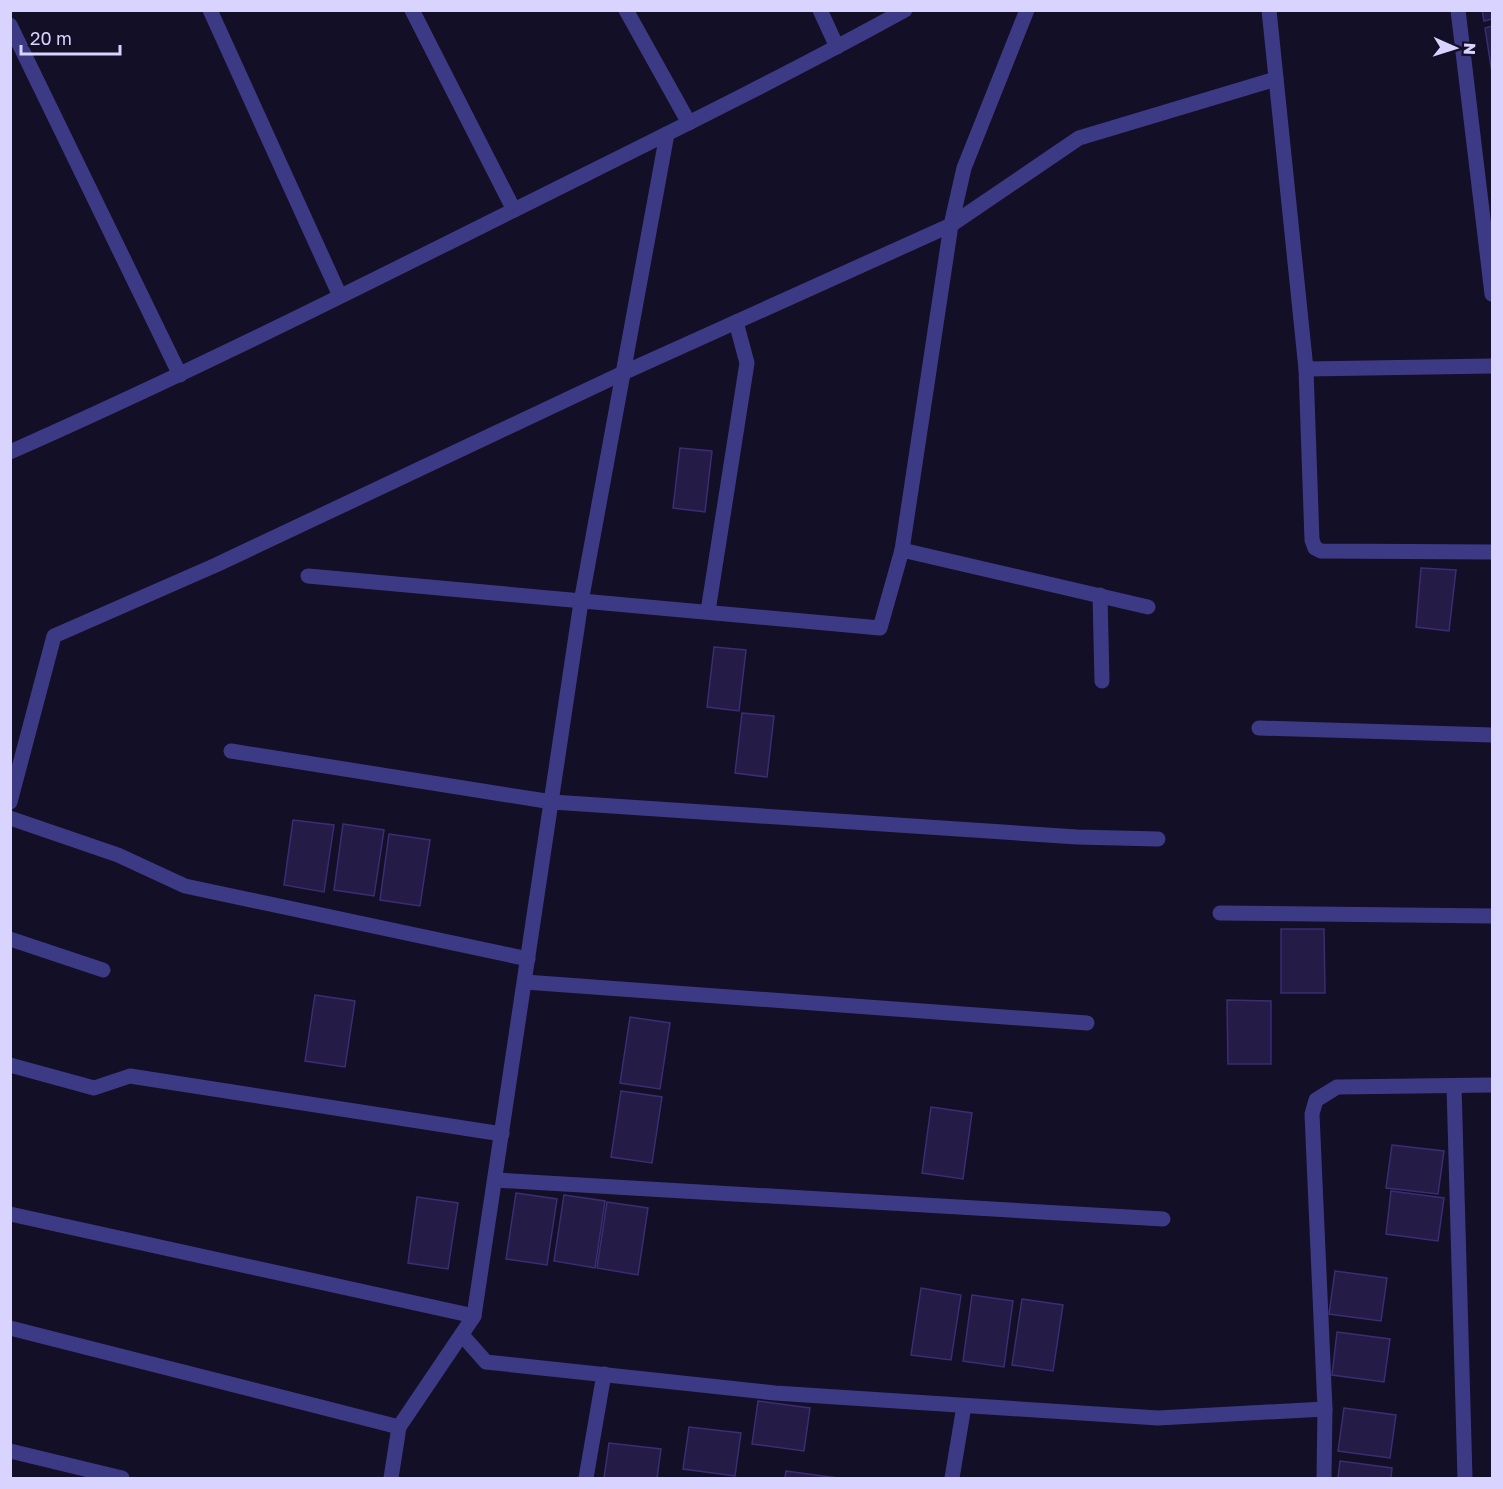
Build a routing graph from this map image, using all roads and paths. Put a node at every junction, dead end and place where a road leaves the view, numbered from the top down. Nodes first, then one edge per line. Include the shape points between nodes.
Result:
1 (210, 10) edge
2 (412, 10) edge
3 (626, 10) edge
4 (820, 10) edge
5 (905, 10) edge
6 (1027, 10) edge
7 (1269, 10) edge
8 (1458, 10) edge
9 (10, 25) edge
10 (837, 47) junction
11 (1276, 80) junction
12 (689, 123) junction
13 (667, 134) junction
14 (514, 210) junction
15 (951, 225) junction
16 (1492, 294) edge
17 (340, 296) junction
18 (736, 322) junction
19 (1492, 366) edge
20 (1306, 369) junction
21 (623, 373) junction
22 (180, 375) junction
23 (12, 448) edge
24 (903, 550) junction
25 (1492, 552) edge
26 (308, 576) dead end
27 (1100, 595) junction
28 (581, 602) junction
29 (1148, 607) dead end
30 (708, 611) junction
31 (1102, 681) dead end
32 (1259, 728) dead end
33 (1492, 735) edge
34 (231, 751) dead end
35 (10, 802) edge
36 (552, 802) junction
37 (10, 818) edge
38 (1158, 839) dead end
39 (1220, 913) dead end
40 (1492, 916) edge
41 (10, 939) edge
42 (528, 959) junction
43 (103, 970) dead end
44 (525, 982) junction
45 (1087, 1023) dead end
46 (10, 1065) edge
47 (1492, 1084) edge
48 (1454, 1086) junction
49 (502, 1134) junction
50 (495, 1180) junction
51 (10, 1214) edge
52 (1163, 1219) dead end
53 (474, 1316) junction
54 (10, 1328) edge
55 (462, 1335) junction
56 (604, 1374) junction
57 (964, 1406) junction
58 (1325, 1409) junction
59 (399, 1427) junction
60 (10, 1451) edge
61 (122, 1479) edge
62 (391, 1479) edge
63 (586, 1479) edge
64 (952, 1479) edge
65 (1324, 1479) edge
66 (1465, 1479) edge

1 - 17 street
2 - 14 street
3 - 12 street
4 - 10 street
5 - 10 street
6 - 15 street via 964,168
7 - 11 street
8 - 16 street
9 - 22 street
10 - 12 street
11 - 15 street via 1079,138
11 - 20 street
12 - 13 street
13 - 14 street
13 - 21 street
14 - 17 street
15 - 18 street
15 - 24 street
17 - 22 street
18 - 21 street
18 - 30 street via 747,363
19 - 20 street
20 - 25 street via 1315,548
21 - 28 street
21 - 35 street via 216,565 54,636
22 - 23 street
24 - 27 street
24 - 30 street via 880,628
26 - 28 street
27 - 29 street
27 - 31 street
28 - 30 street
28 - 36 street
32 - 33 street
34 - 36 street
36 - 38 street
36 - 42 street
37 - 42 street via 118,855 185,886
39 - 40 street
41 - 43 street
42 - 44 street
44 - 45 street
44 - 49 street
46 - 49 street via 94,1088 130,1076
47 - 48 street
48 - 58 street via 1337,1087 1316,1100 1312,1114
48 - 66 street
49 - 50 street
50 - 52 street
50 - 53 street
51 - 53 street
53 - 55 street
54 - 59 street
55 - 56 street via 486,1362
55 - 59 street
56 - 57 street via 775,1393
56 - 63 street
57 - 58 street via 1158,1418
57 - 64 street
58 - 65 street
59 - 62 street
60 - 61 street

